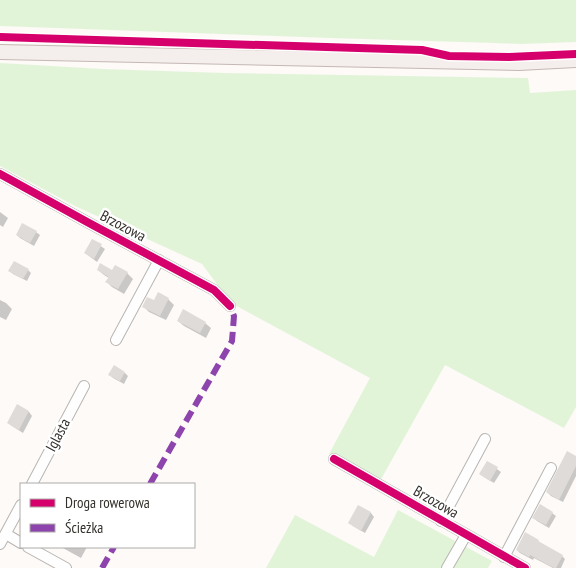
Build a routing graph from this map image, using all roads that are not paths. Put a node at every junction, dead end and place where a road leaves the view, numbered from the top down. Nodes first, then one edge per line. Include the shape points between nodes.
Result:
1 (0, 52) edge
2 (576, 60) edge
3 (553, 62) junction
4 (576, 66) edge
5 (0, 174) edge
6 (159, 260) junction
7 (230, 306) dead end
8 (116, 340) dead end
9 (84, 386) dead end
10 (485, 439) dead end
11 (334, 459) dead end
12 (552, 468) dead end
13 (33, 483) edge
14 (20, 507) edge
15 (441, 521) junction
16 (6, 534) junction
17 (466, 535) junction
18 (20, 542) edge
19 (0, 544) edge
20 (30, 548) edge
21 (504, 557) junction
22 (66, 568) edge
23 (448, 568) edge
24 (525, 568) edge

1 - 3 main road
2 - 3 main road
3 - 4 street
5 - 6 street, Brzozowa
6 - 7 street, Brzozowa via 214,290
6 - 8 street
9 - 13 street, Iglasta
10 - 15 street
11 - 15 street, Brzozowa
12 - 21 street
14 - 16 street
15 - 17 street, Brzozowa
16 - 18 street
16 - 19 street
17 - 21 street, Brzozowa
17 - 23 street
20 - 22 street
21 - 24 street, Brzozowa

